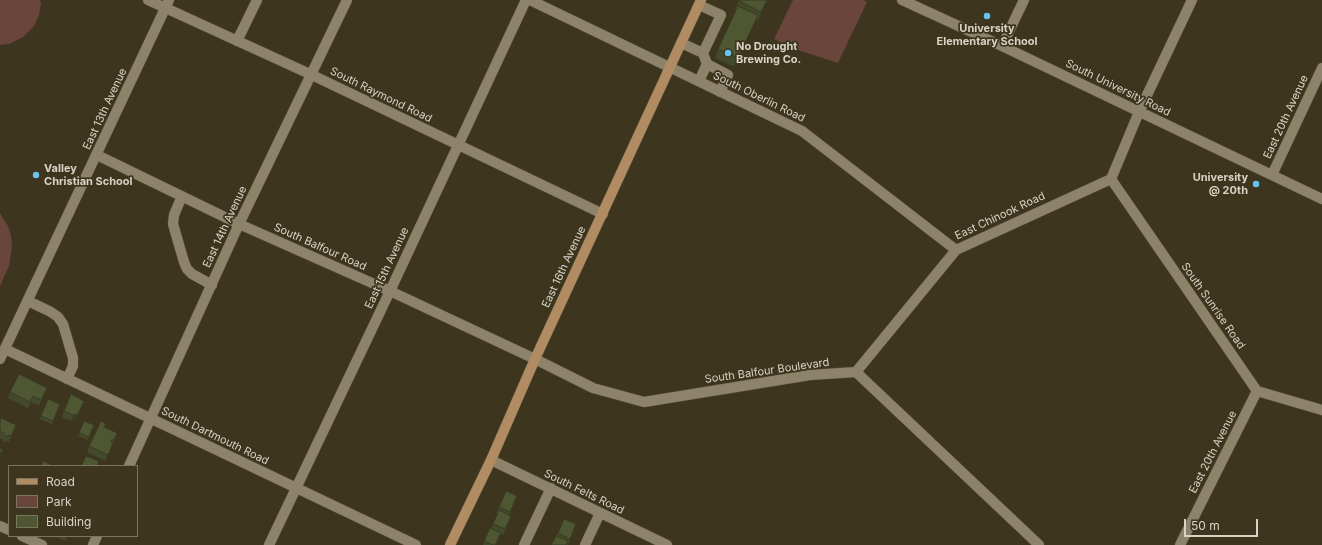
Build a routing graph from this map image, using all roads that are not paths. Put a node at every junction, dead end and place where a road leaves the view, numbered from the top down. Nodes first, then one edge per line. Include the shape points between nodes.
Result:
1 (148, 0) edge
2 (257, 0) edge
3 (348, 0) edge
4 (526, 0) edge
5 (530, 0) edge
6 (902, 0) edge
7 (1024, 0) edge
8 (1192, 0) edge
9 (700, 2) edge
10 (167, 4) edge
11 (922, 4) edge
12 (237, 41) junction
13 (681, 43) junction
14 (1002, 46) junction
15 (703, 53) junction
16 (707, 64) junction
17 (669, 67) junction
18 (1322, 68) edge
19 (312, 75) junction
20 (699, 81) junction
21 (720, 92) junction
22 (1139, 112) junction
23 (458, 145) junction
24 (97, 154) junction
25 (1272, 175) junction
26 (1111, 179) junction
27 (182, 196) junction
28 (1322, 199) edge
29 (603, 214) junction
30 (239, 224) junction
31 (956, 250) junction
32 (212, 285) junction
33 (390, 291) junction
34 (28, 301) junction
35 (5, 349) junction
36 (0, 359) edge
37 (535, 359) junction
38 (856, 372) junction
39 (67, 379) junction
40 (1257, 392) junction
41 (1322, 410) edge
42 (151, 418) junction
43 (491, 460) junction
44 (129, 465) edge
45 (295, 488) junction
46 (550, 488) junction
47 (600, 513) junction
48 (24, 537) edge
49 (42, 545) edge
50 (269, 545) edge
51 (416, 545) edge
52 (450, 545) edge
53 (524, 545) edge
54 (585, 545) edge
55 (667, 545) edge
56 (1038, 545) edge
57 (1180, 545) edge

1 - 10 street, South Raymond Road
2 - 12 street
3 - 19 street, East 14th Avenue
4 - 23 street, East 15th Avenue
5 - 17 street, South Oberlin Road
6 - 11 street, South University Road
7 - 14 street
8 - 22 street
9 - 13 main road, East 16th Avenue
9 - 15 street via 721,15
10 - 12 street, South Raymond Road
10 - 24 street, East 13th Avenue
11 - 14 street, South University Road
12 - 19 street, South Raymond Road
13 - 15 street
13 - 17 main road, East 16th Avenue
14 - 22 street, South University Road
15 - 16 street
16 - 20 street
16 - 21 street via 728,75
17 - 20 street, South Oberlin Road
17 - 29 main road, East 16th Avenue
18 - 25 street, East 20th Avenue
19 - 23 street, South Raymond Road
19 - 30 street, East 14th Avenue
20 - 21 street, South Oberlin Road
21 - 31 street, South Oberlin Road via 802,131
22 - 25 street, South University Road
22 - 26 street
23 - 29 street, South Raymond Road
23 - 33 street, East 15th Avenue
24 - 27 street, South Balfour Road
24 - 34 street, East 13th Avenue
25 - 28 street, South University Road
26 - 31 street, East Chinook Road
26 - 40 street, South Sunrise Road
27 - 30 street, South Balfour Road
27 - 32 street via 174,215 174,224 184,262 192,274
29 - 37 main road, East 16th Avenue
30 - 32 street, East 14th Avenue
30 - 33 street, South Balfour Road
31 - 38 street, East Chinook Road
32 - 42 street, East 14th Avenue
33 - 37 street, South Balfour Road
33 - 45 street, East 15th Avenue
34 - 35 street, East 13th Avenue
34 - 39 street via 51,312 63,324 73,358
35 - 36 street, East 13th Avenue
35 - 39 street, South Dartmouth Road
37 - 38 street, South Balfour Boulevard via 592,388 644,402 810,375
37 - 43 main road, East 16th Avenue
38 - 56 street
39 - 42 street, South Dartmouth Road
40 - 41 street
40 - 57 street, East 20th Avenue
42 - 44 street, East 14th Avenue
42 - 45 street, South Dartmouth Road
43 - 46 street, South Felts Road
43 - 52 main road, East 16th Avenue
45 - 50 street, East 15th Avenue
45 - 51 street, South Dartmouth Road
46 - 47 street, South Felts Road
46 - 53 street
47 - 54 street
47 - 55 street, South Felts Road
48 - 49 street

